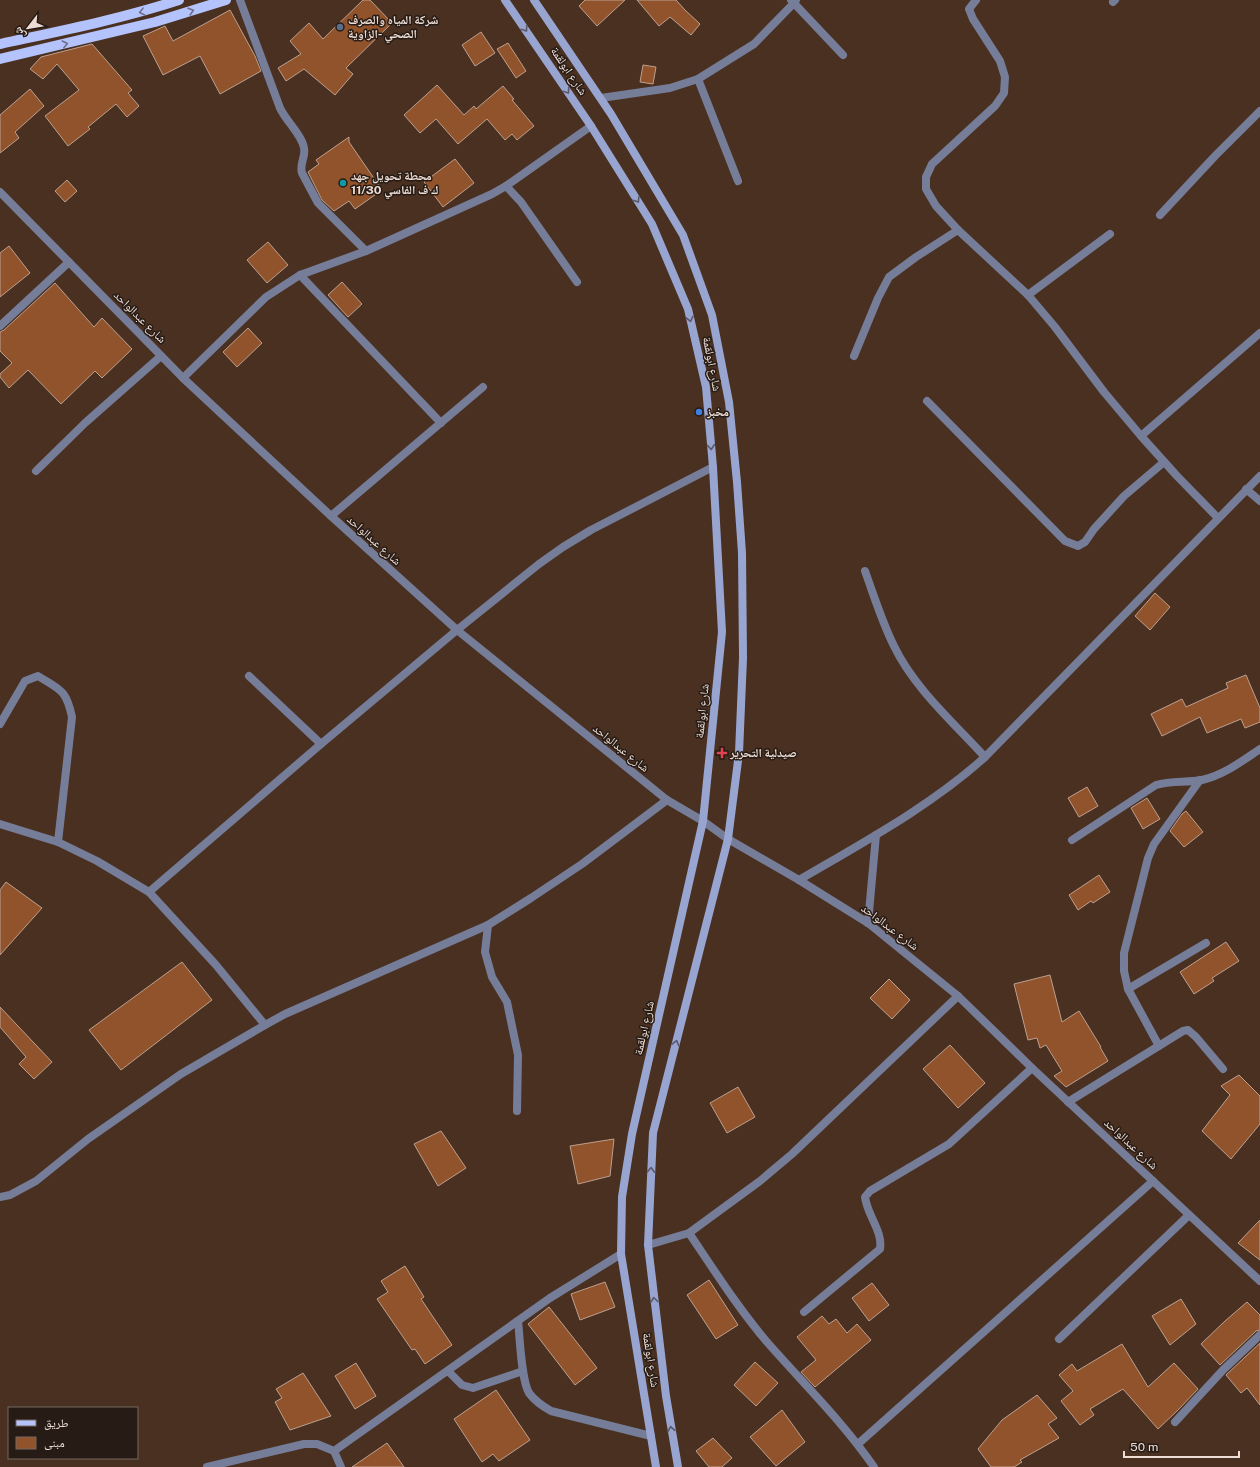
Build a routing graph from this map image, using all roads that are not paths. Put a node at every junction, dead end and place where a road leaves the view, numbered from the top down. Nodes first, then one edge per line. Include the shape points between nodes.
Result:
1 (179, 0) edge
2 (226, 0) edge
3 (240, 0) edge
4 (505, 0) edge
5 (534, 0) edge
6 (976, 0) edge
7 (794, 1) edge
8 (0, 44) edge
9 (843, 55) dead end
10 (0, 59) edge
11 (698, 79) junction
12 (601, 98) junction
13 (1260, 111) edge
14 (591, 126) junction
15 (738, 181) dead end
16 (506, 186) junction
17 (0, 192) edge
18 (1160, 215) dead end
19 (958, 230) junction
20 (1110, 234) dead end
21 (366, 251) junction
22 (69, 262) junction
23 (300, 275) junction
24 (577, 282) dead end
25 (1028, 295) junction
26 (0, 326) edge
27 (1260, 333) edge
28 (161, 356) junction
29 (854, 356) dead end
30 (183, 378) junction
31 (483, 387) dead end
32 (927, 401) dead end
33 (441, 423) junction
34 (1141, 436) junction
35 (1164, 462) junction
36 (713, 467) junction
37 (36, 471) dead end
38 (1260, 476) edge
39 (1246, 489) junction
40 (1260, 501) edge
41 (331, 516) junction
42 (1218, 518) junction
43 (865, 571) dead end
44 (457, 630) junction
45 (249, 676) dead end
46 (0, 724) edge
47 (321, 744) junction
48 (1260, 749) edge
49 (985, 757) junction
50 (1200, 780) junction
51 (667, 800) junction
52 (703, 821) junction
53 (0, 824) edge
54 (876, 835) junction
55 (728, 840) junction
56 (1072, 840) dead end
57 (58, 842) junction
58 (799, 880) junction
59 (149, 892) junction
60 (868, 923) junction
61 (488, 925) junction
62 (1206, 943) dead end
63 (1128, 989) junction
64 (958, 996) junction
65 (265, 1025) junction
66 (1159, 1046) junction
67 (1032, 1068) junction
68 (1223, 1069) dead end
69 (1068, 1102) junction
70 (517, 1111) dead end
71 (1153, 1181) junction
72 (0, 1197) edge
73 (1189, 1215) junction
74 (689, 1233) junction
75 (648, 1245) junction
76 (621, 1254) junction
77 (1260, 1281) edge
78 (804, 1312) dead end
79 (518, 1321) junction
80 (1260, 1335) edge
81 (1059, 1339) dead end
82 (448, 1371) junction
83 (523, 1371) junction
84 (1175, 1422) dead end
85 (651, 1436) junction
86 (858, 1444) junction
87 (334, 1451) junction
88 (207, 1467) edge
89 (341, 1467) edge
90 (656, 1467) edge
91 (678, 1467) edge
92 (874, 1467) edge

1 -> 8 main road via 140,12
10 -> 2 main road via 155,22
3 - 21 street via 280,108 303,142 305,153 300,168 302,173 318,203
4 -> 14 street, شارع ابولقمة
5 - 12 street, شارع ابولقمة
6 - 19 street via 969,9 1000,61 1005,77 1004,93 995,106 932,164 926,177 926,189 936,206
7 - 9 street
7 - 11 street via 754,44
11 - 12 street via 670,88
11 - 15 street
12 - 55 street, شارع ابولقمة via 683,235 712,315 729,402 742,553 743,658 739,753
13 - 18 street
14 - 16 street
14 -> 36 street, شارع ابولقمة via 652,224 688,309 706,387
16 - 21 street
16 - 24 street via 521,202
17 - 22 street, شارع عبدالواحد
19 - 25 street
19 - 29 street via 916,257 890,278 878,298
20 - 25 street
21 - 23 street
22 - 26 street
22 - 28 street, شارع عبدالواحد
23 - 30 street via 266,297
23 - 33 street
25 - 34 street
27 - 34 street
28 - 30 street, شارع عبدالواحد
28 - 37 street via 85,423
30 - 41 street, شارع عبدالواحد
31 - 33 street
32 - 35 street via 1065,541 1078,546 1124,496
33 - 41 street
34 - 35 street
35 - 42 street
36 - 44 street via 563,547
36 - 52 street, شارع ابولقمة via 722,632
38 - 39 street
39 - 40 street
39 - 42 street
41 - 44 street, شارع عبدالواحد
42 - 49 street
43 - 49 street via 894,646 907,668 920,687
44 - 47 street
44 - 51 street, شارع عبدالواحد
45 - 47 street
46 - 57 street via 25,681 38,676 63,691 72,717
47 - 59 street
48 - 50 street via 1220,774
49 - 54 street via 963,777
50 - 56 street via 1164,782 1156,785
50 - 63 street via 1154,844 1148,858 1124,953
51 - 52 street, شارع عبدالواحد
51 - 61 street via 582,864
52 - 55 street, شارع عبدالواحد
52 - 76 street, شارع ابولقمة via 632,1134 622,1197
53 - 57 street
54 - 58 street
54 - 60 street
55 - 58 street, شارع عبدالواحد
75 -> 55 street, شارع ابولقمة via 653,1133
57 - 59 street via 97,861
58 - 60 street, شارع عبدالواحد
59 - 65 street via 216,965
60 - 64 street, شارع عبدالواحد
61 - 65 street
61 - 70 street via 485,952 492,977 507,1002 518,1055
62 - 63 street
63 - 66 street
64 - 67 street, شارع عبدالواحد
64 - 74 street via 776,1168
65 - 72 street via 181,1074 88,1139 36,1181 10,1195
66 - 68 street via 1188,1030
66 - 69 street
67 - 69 street, شارع عبدالواحد
67 - 78 street via 949,1144 870,1191 865,1198 866,1205 881,1241 880,1249
69 - 71 street, شارع عبدالواحد
71 - 73 street, شارع عبدالواحد
71 - 86 street
73 - 77 street, شارع عبدالواحد
73 - 81 street
74 - 75 street
74 - 86 street via 733,1298 766,1340
91 -> 75 street, شارع ابولقمة via 666,1396
76 - 79 street
76 - 85 street, شارع ابولقمة
79 - 82 street
79 - 83 street
80 - 84 street via 1223,1370
82 - 83 street via 462,1385 473,1388
82 - 87 street
83 - 85 street via 529,1392 538,1404 551,1411
85 - 90 street, شارع ابولقمة
86 - 92 street
87 - 88 street via 317,1444 304,1444
87 - 89 street

